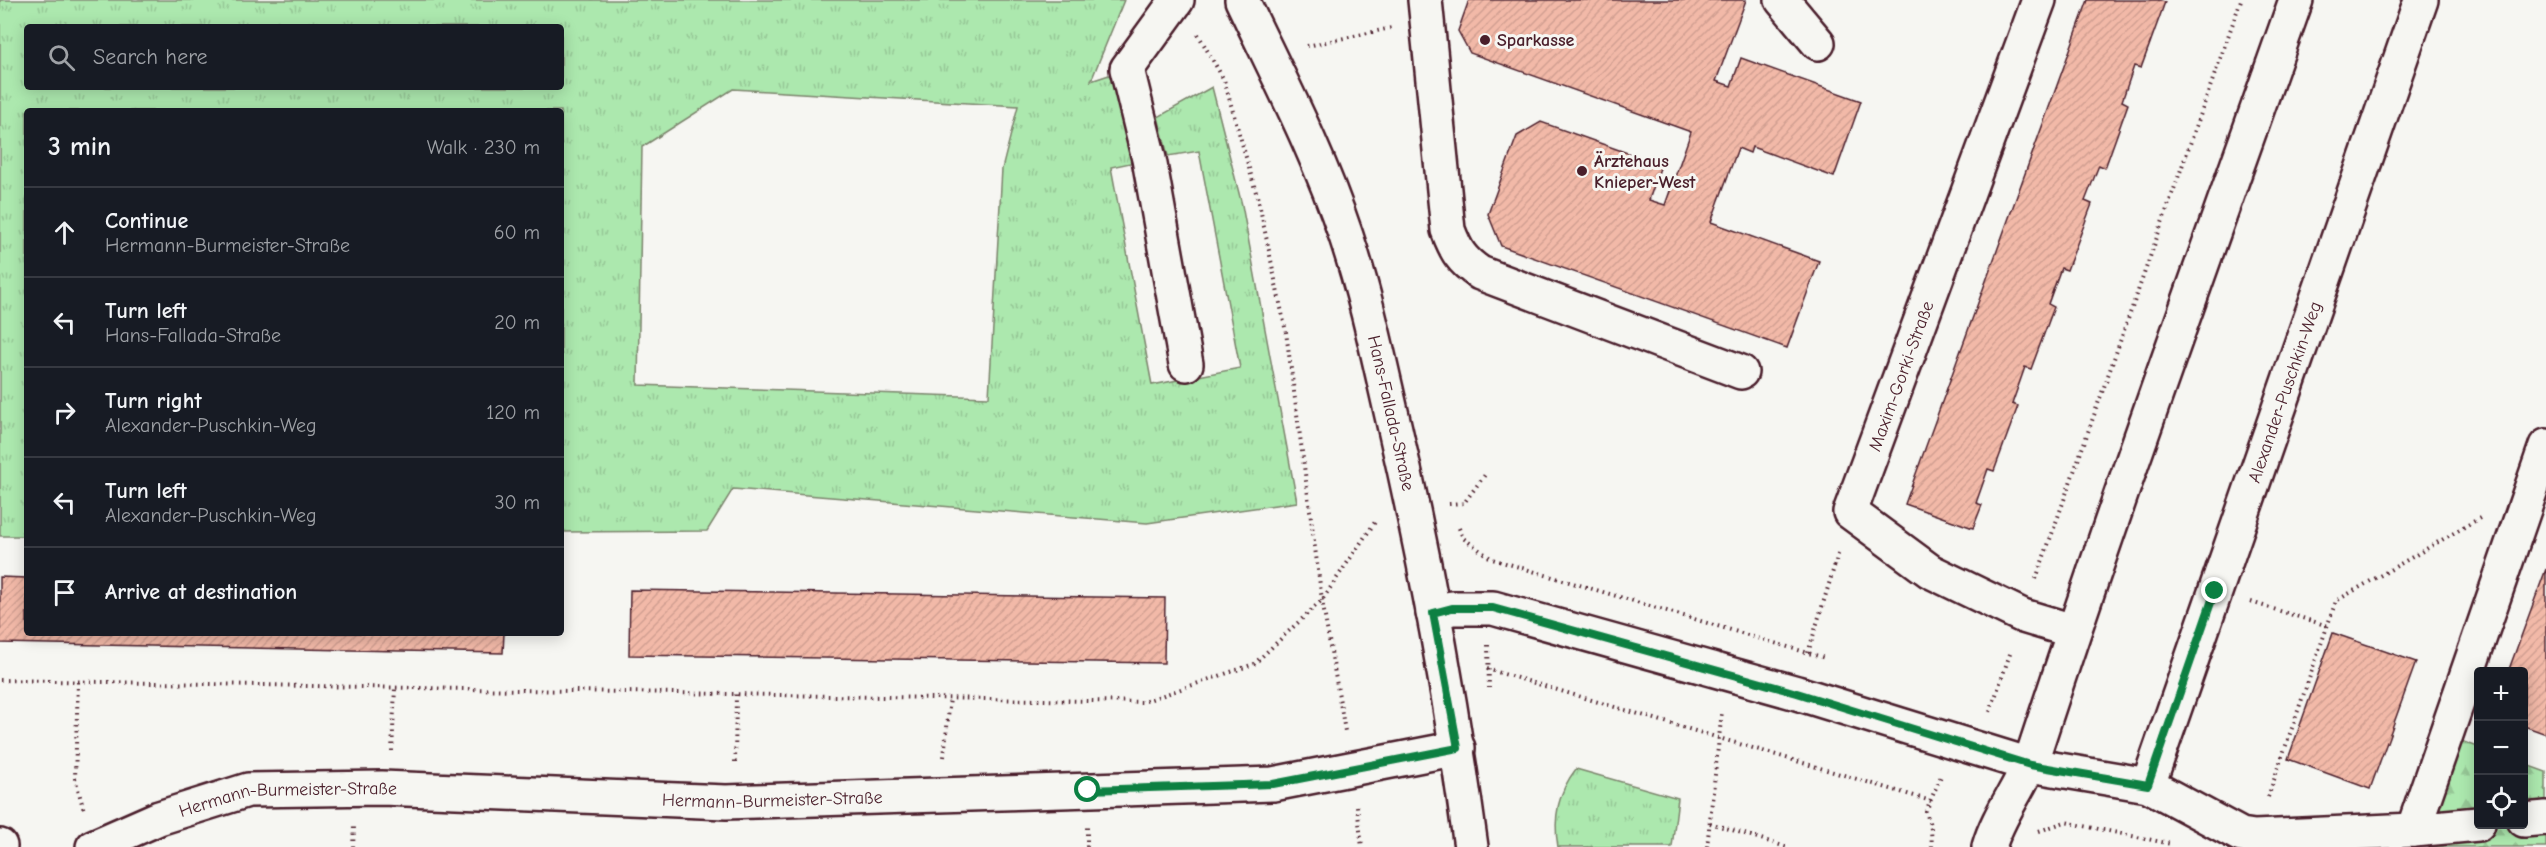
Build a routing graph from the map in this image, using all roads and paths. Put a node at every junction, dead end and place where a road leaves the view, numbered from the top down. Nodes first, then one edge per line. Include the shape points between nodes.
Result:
1 (1177, 0) edge
2 (1242, 0) edge
3 (1782, 0) edge
4 (2039, 0) edge
5 (2241, 0) edge
6 (2296, 0) edge
7 (2421, 0) edge
8 (1426, 10) edge
9 (1196, 30) dead end
10 (1818, 43) dead end
11 (1269, 56) junction
12 (1186, 364) dead end
13 (1741, 372) dead end
14 (2546, 446) edge
15 (1487, 472) dead end
16 (2531, 489) junction
17 (1413, 508) junction
18 (1452, 512) dead end
19 (1850, 512) junction
20 (1456, 520) dead end
21 (2215, 591) junction
22 (1322, 600) junction
23 (1433, 613) junction
24 (2023, 616) junction
25 (2328, 626) junction
26 (2073, 631) junction
27 (1809, 652) junction
28 (1831, 660) dead end
29 (1487, 669) dead end
30 (0, 680) edge
31 (78, 682) junction
32 (395, 688) junction
33 (1797, 693) junction
34 (950, 698) junction
35 (1722, 710) dead end
36 (1988, 717) dead end
37 (1719, 737) junction
38 (1458, 748) junction
39 (2030, 765) junction
40 (1352, 769) junction
41 (1943, 771) dead end
42 (2148, 785) junction
43 (354, 787) junction
44 (939, 795) junction
45 (1930, 801) junction
46 (2546, 818) edge
47 (2528, 820) edge
48 (1710, 823) junction
49 (2474, 825) edge
50 (2413, 831) junction
51 (2036, 832) dead end
52 (89, 833) edge
53 (2254, 837) junction
54 (2176, 844) dead end
55 (1362, 847) edge
56 (1471, 847) edge
57 (1707, 847) edge
58 (1786, 847) edge
59 (1932, 847) edge
60 (1989, 847) edge

1 - 12 street via 1127,69 1149,159
2 - 11 street, Hans-Fallada-Straße
3 - 10 street
4 - 19 street, Maxim-Gorki-Straße
5 - 24 path
6 - 26 street
7 - 21 street, Alexander-Puschkin-Weg
8 - 11 path
8 - 13 street via 1448,230 1464,262 1480,273
9 - 22 path via 1224,80 1259,203 1286,332
11 - 17 street, Hans-Fallada-Straße via 1310,141 1346,236 1372,326
14 - 16 street
15 - 18 path via 1464,503 1448,504
16 - 25 path via 2336,601
16 - 50 street
17 - 22 path via 1382,511
17 - 23 street, Hans-Fallada-Straße
19 - 24 street via 1930,570
19 - 27 path
20 - 27 path via 1463,538 1492,559
21 - 25 path
21 - 42 street, Alexander-Puschkin-Weg
22 - 34 path via 1254,664 1143,702
22 - 40 path
23 - 33 street via 1452,608 1493,608
23 - 38 street, Hans-Fallada-Straße
24 - 26 street
24 - 36 path
25 - 53 path
26 - 39 street
27 - 28 path
27 - 33 path
29 - 37 path
30 - 31 path
31 - 32 path
31 - 52 path via 75,778
32 - 34 path
32 - 43 path via 393,749 384,775
33 - 39 street
34 - 44 path
35 - 37 path
37 - 45 path
37 - 48 path
38 - 40 street, Hermann-Burmeister-Straße
38 - 56 street, Hans-Fallada-Straße
39 - 42 street
39 - 60 street via 1993,830
40 - 44 street, Hermann-Burmeister-Straße via 1273,784
40 - 55 path
41 - 45 path
42 - 53 street via 2241,835
43 - 44 street, Hermann-Burmeister-Straße via 726,802
43 - 52 street, Hermann-Burmeister-Straße via 248,790 159,818
45 - 59 path via 1926,811
46 - 47 street
48 - 57 path
48 - 58 path
49 - 50 street
50 - 53 street
51 - 54 path via 2065,822

